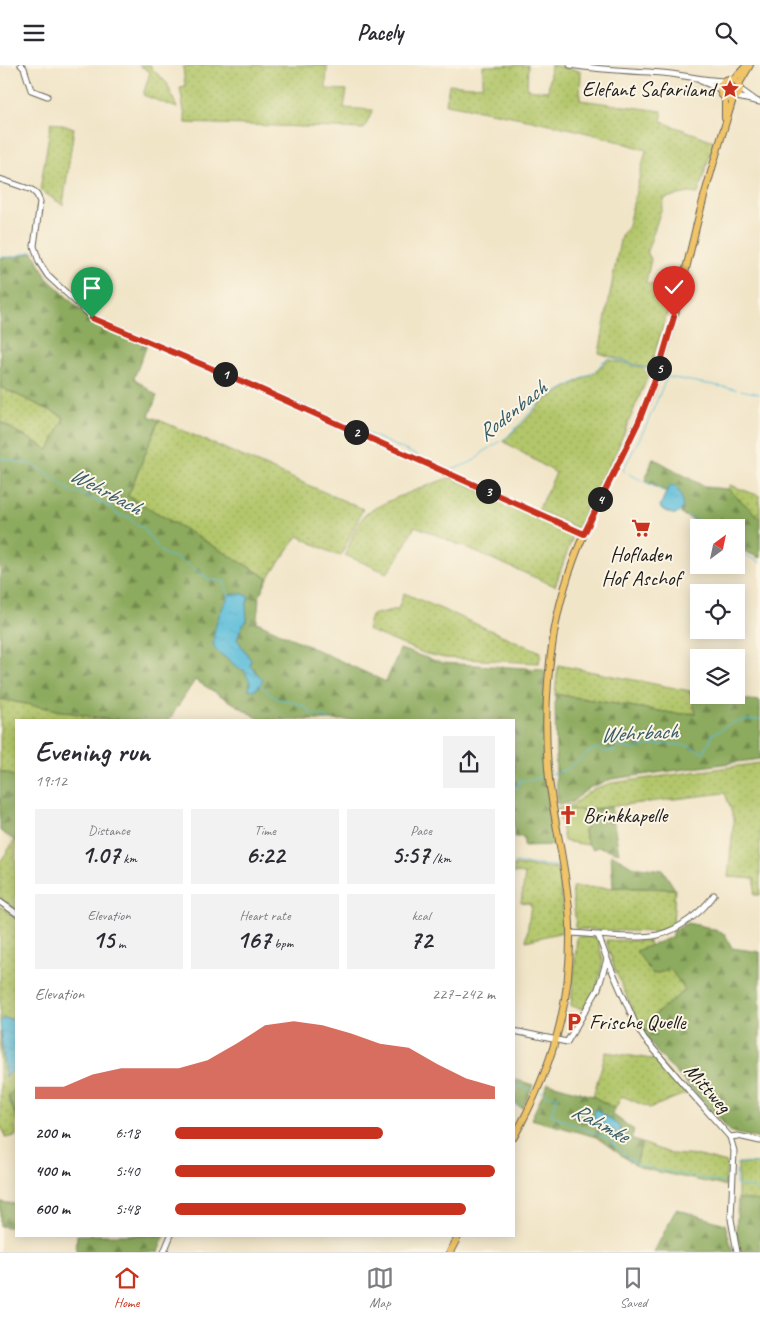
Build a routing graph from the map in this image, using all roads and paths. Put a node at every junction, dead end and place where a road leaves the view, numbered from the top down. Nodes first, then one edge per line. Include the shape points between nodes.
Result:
1 (21, 65) edge
2 (570, 65) edge
3 (749, 65) edge
4 (699, 79) junction
5 (724, 81) junction
6 (738, 84) junction
7 (720, 89) junction
8 (46, 96) dead end
9 (725, 98) junction
10 (735, 98) junction
11 (758, 102) edge
12 (725, 124) junction
13 (0, 179) edge
14 (584, 534) junction
15 (714, 895) dead end
16 (0, 902) edge
17 (15, 912) edge
18 (570, 933) junction
19 (598, 935) junction
20 (606, 959) junction
21 (515, 1031) edge
22 (556, 1039) junction
23 (515, 1135) edge
24 (730, 1137) junction
25 (760, 1141) edge
26 (170, 1237) edge
27 (458, 1237) edge
28 (164, 1252) edge
29 (450, 1252) edge
30 (737, 1252) edge

1 - 8 street via 29,88
2 - 4 street
3 - 6 main road
4 - 5 street
4 - 7 street
5 - 6 main road via 727,79
5 - 7 main road
6 - 10 main road
6 - 11 street
7 - 9 main road
9 - 10 main road
9 - 12 main road
10 - 11 street
10 - 12 main road
12 - 14 main road via 658,372 639,421
13 - 14 street via 32,190 37,195 40,202 34,246 39,262 48,276 92,318
14 - 18 main road via 561,603 551,655 547,701 549,772
15 - 19 street via 687,921 663,934
16 - 17 street
18 - 19 street
18 - 22 main road via 567,991
19 - 20 street, Mittweg
20 - 22 street via 598,989 567,1042
20 - 24 street, Mittweg via 644,1038
21 - 22 street
22 - 23 main road via 549,1065
24 - 25 street
24 - 30 street, Mittweg via 734,1151 731,1219
26 - 28 street
27 - 29 main road

